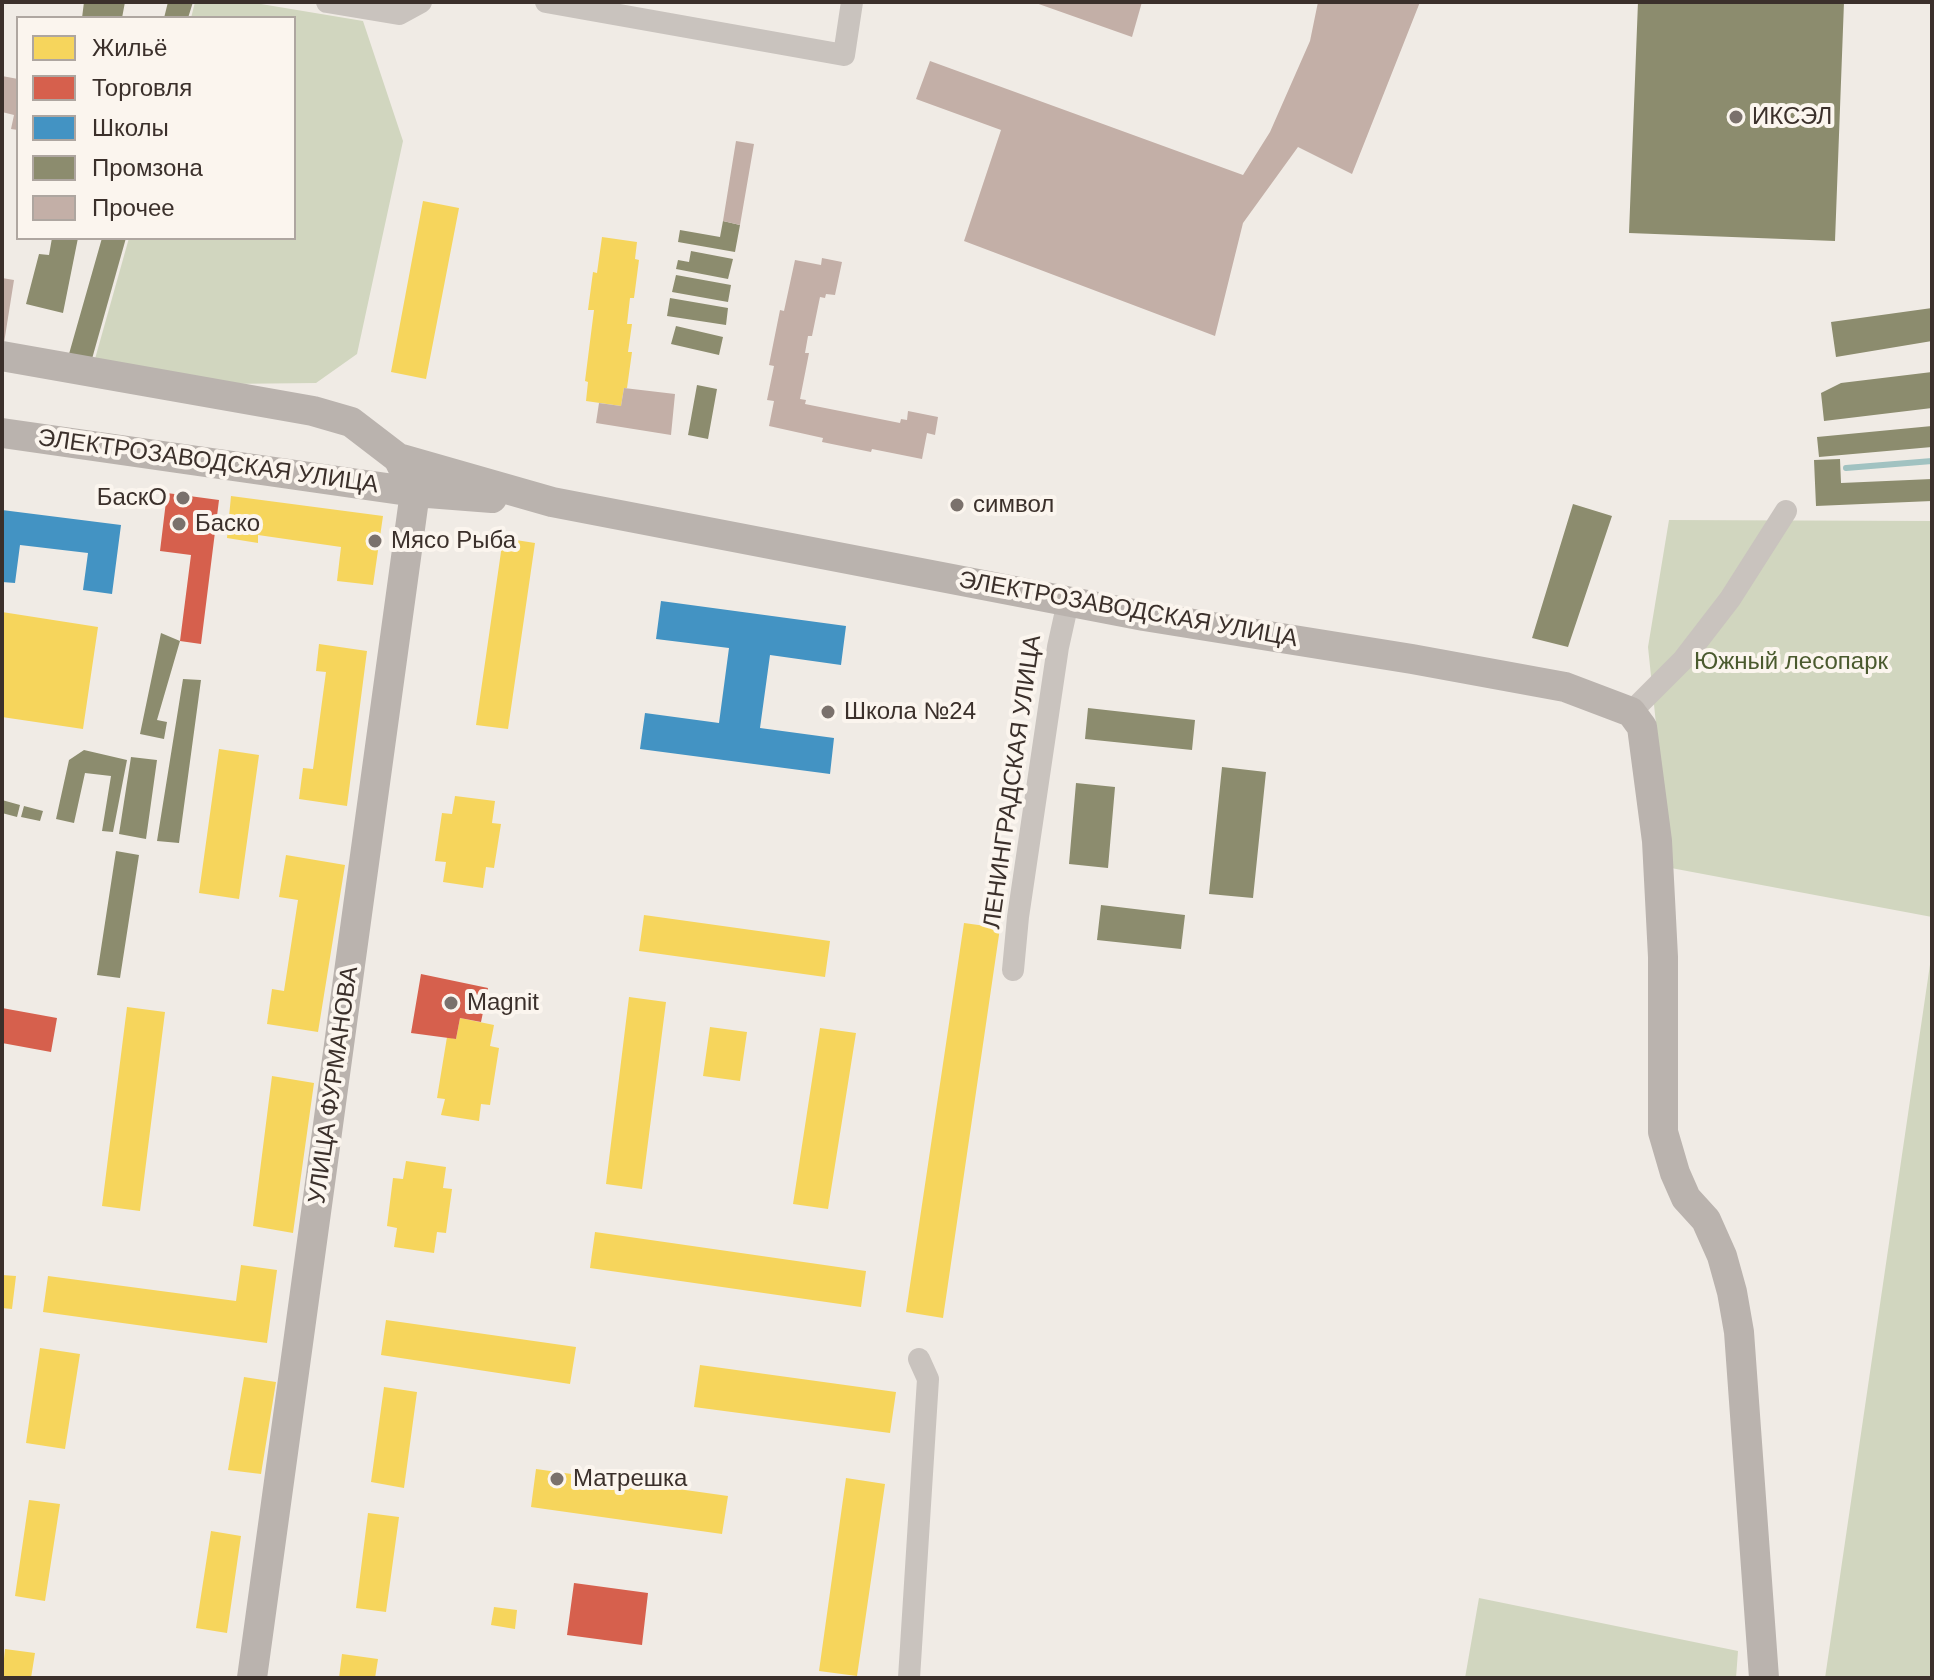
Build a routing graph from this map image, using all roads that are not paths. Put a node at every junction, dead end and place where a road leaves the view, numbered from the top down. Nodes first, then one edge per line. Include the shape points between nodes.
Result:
1 (327, 2) edge
2 (421, 2) edge
3 (546, 2) edge
4 (852, 2) edge
5 (2, 356) edge
6 (2, 433) edge
7 (398, 458) junction
8 (415, 492) junction
9 (552, 502) junction
10 (1786, 511) dead end
11 (1068, 602) junction
12 (1631, 712) junction
13 (1013, 970) dead end
14 (919, 1359) dead end
15 (252, 1678) edge
16 (909, 1678) edge
17 (1764, 1678) edge

1 - 2 street via 399,14
3 - 4 street via 844,55
5 - 7 street, ЭЛЕКТРОЗАВОДСКАЯ УЛИЦА via 313,411 351,422
6 - 8 street, ЭЛЕКТРОЗАВОДСКАЯ УЛИЦА
7 - 8 street, ЭЛЕКТРОЗАВОДСКАЯ УЛИЦА
7 - 9 street, ЭЛЕКТРОЗАВОДСКАЯ УЛИЦА
8 - 9 street, ЭЛЕКТРОЗАВОДСКАЯ УЛИЦА
8 - 15 street, УЛИЦА ФУРМАНОВА
9 - 11 street, ЭЛЕКТРОЗАВОДСКАЯ УЛИЦА
10 - 12 street via 1683,660
11 - 12 street, ЭЛЕКТРОЗАВОДСКАЯ УЛИЦА via 1565,687
11 - 13 street, ЛЕНИНГРАДСКАЯ УЛИЦА
12 - 17 street via 1642,727 1657,841 1663,1132 1686,1198 1714,1237 1732,1292
14 - 16 street via 928,1379

